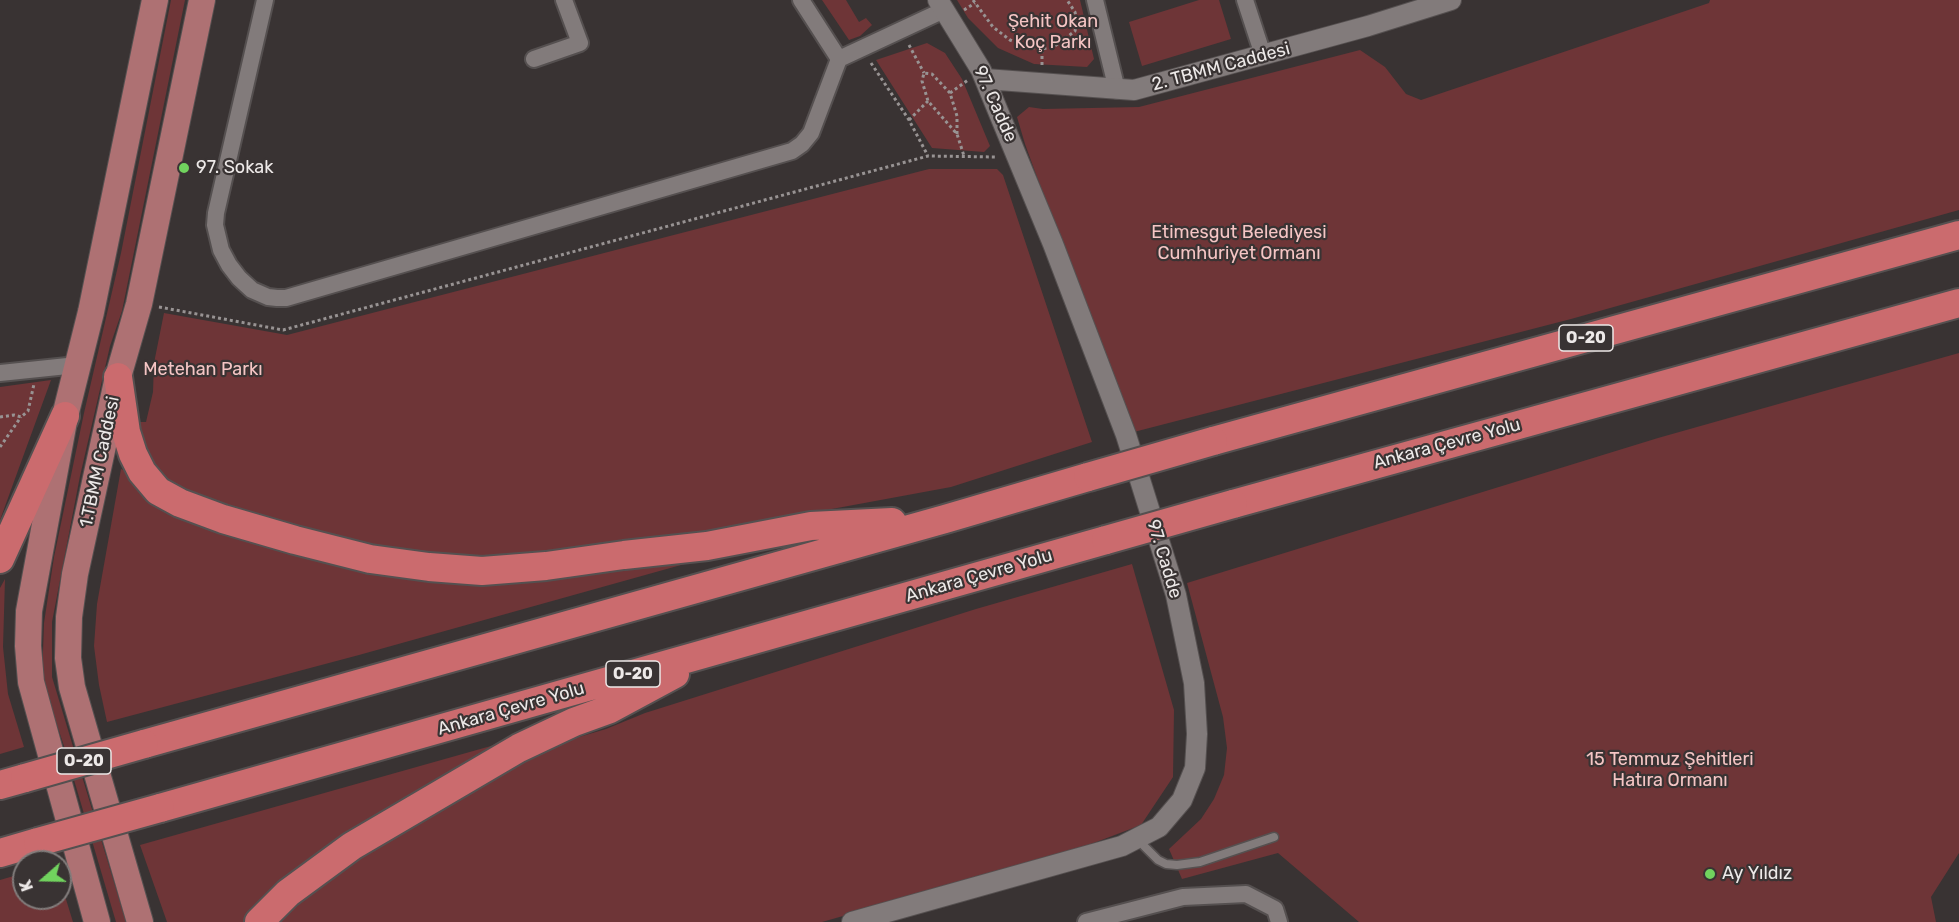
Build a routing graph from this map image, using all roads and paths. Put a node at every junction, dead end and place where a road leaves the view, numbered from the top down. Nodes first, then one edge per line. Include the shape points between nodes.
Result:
1 (155, 0) edge
2 (202, 0) edge
3 (266, 0) edge
4 (564, 0) edge
5 (801, 0) edge
6 (973, 0) edge
7 (1067, 0) edge
8 (1095, 0) edge
9 (1245, 0) edge
10 (1452, 0) edge
11 (941, 5) edge
12 (901, 32) junction
13 (862, 49) junction
14 (1263, 55) junction
15 (534, 59) dead end
16 (840, 59) junction
17 (924, 73) junction
18 (985, 79) junction
19 (1117, 90) junction
20 (928, 101) junction
21 (909, 120) junction
22 (957, 134) junction
23 (928, 156) junction
24 (964, 156) junction
25 (1018, 157) junction
26 (1959, 235) edge
27 (1959, 303) edge
28 (139, 304) junction
29 (77, 365) junction
30 (37, 369) junction
31 (0, 373) edge
32 (118, 377) junction
33 (65, 416) junction
34 (0, 417) edge
35 (21, 417) junction
36 (0, 447) edge
37 (945, 519) junction
38 (0, 559) edge
39 (721, 650) junction
40 (12, 782) edge
41 (1140, 837) junction
42 (1274, 837) dead end
43 (0, 853) edge
44 (856, 921) edge
45 (97, 922) edge
46 (140, 922) edge
47 (259, 922) edge
48 (1086, 922) edge
49 (1279, 922) edge

1 - 29 main road
2 - 28 main road, 1.TBMM Caddesi
3 - 16 street via 215,225 221,250 239,278 252,290 277,298 792,151 811,133
4 - 15 street via 580,43
5 - 16 street
6 - 7 path via 993,27 1010,40 1042,49 1055,46 1075,31 1075,12
8 - 19 street
9 - 14 street
10 - 14 street, 2. TBMM Caddesi
11 - 12 street
11 - 18 street, 97. Cadde
12 - 13 street
12 - 17 path
13 - 16 street
13 - 21 path
14 - 19 street, 2. TBMM Caddesi via 1151,86
17 - 20 path via 922,81
17 - 22 path via 933,74 950,93 957,116
18 - 19 street, 2. TBMM Caddesi
18 - 25 street, 97. Cadde
20 - 21 path
20 - 22 path
21 - 23 path
22 - 24 path
23 - 24 path
23 - 28 path via 283,330
24 - 25 path
25 - 41 street, 97. Cadde via 1126,435 1176,595 1194,683 1195,768 1182,800 1159,827
26 - 37 highway, O-20, bridge
27 - 39 highway, Ankara Çevre Yolu / O-20, bridge
28 - 32 main road, 1.TBMM Caddesi
29 - 30 street
29 - 33 main road
30 - 31 street
30 - 35 path via 28,411
32 - 37 highway via 133,454 158,490 223,519 370,559 483,571 707,546 812,526
32 - 46 main road, 1.TBMM Caddesi via 75,574 68,658 72,687
33 - 38 highway
33 - 45 main road via 29,611 28,646 31,682 41,723
34 - 35 path
35 - 36 path
37 - 40 highway, O-20, bridge
39 - 43 highway, Ankara Çevre Yolu / O-20, bridge
39 - 47 highway via 610,709 519,748 352,846 288,893
41 - 42 lane via 1158,860 1177,865 1200,862
41 - 44 street, 97. Cadde via 1122,846
48 - 49 street via 1183,897 1246,894 1275,909

